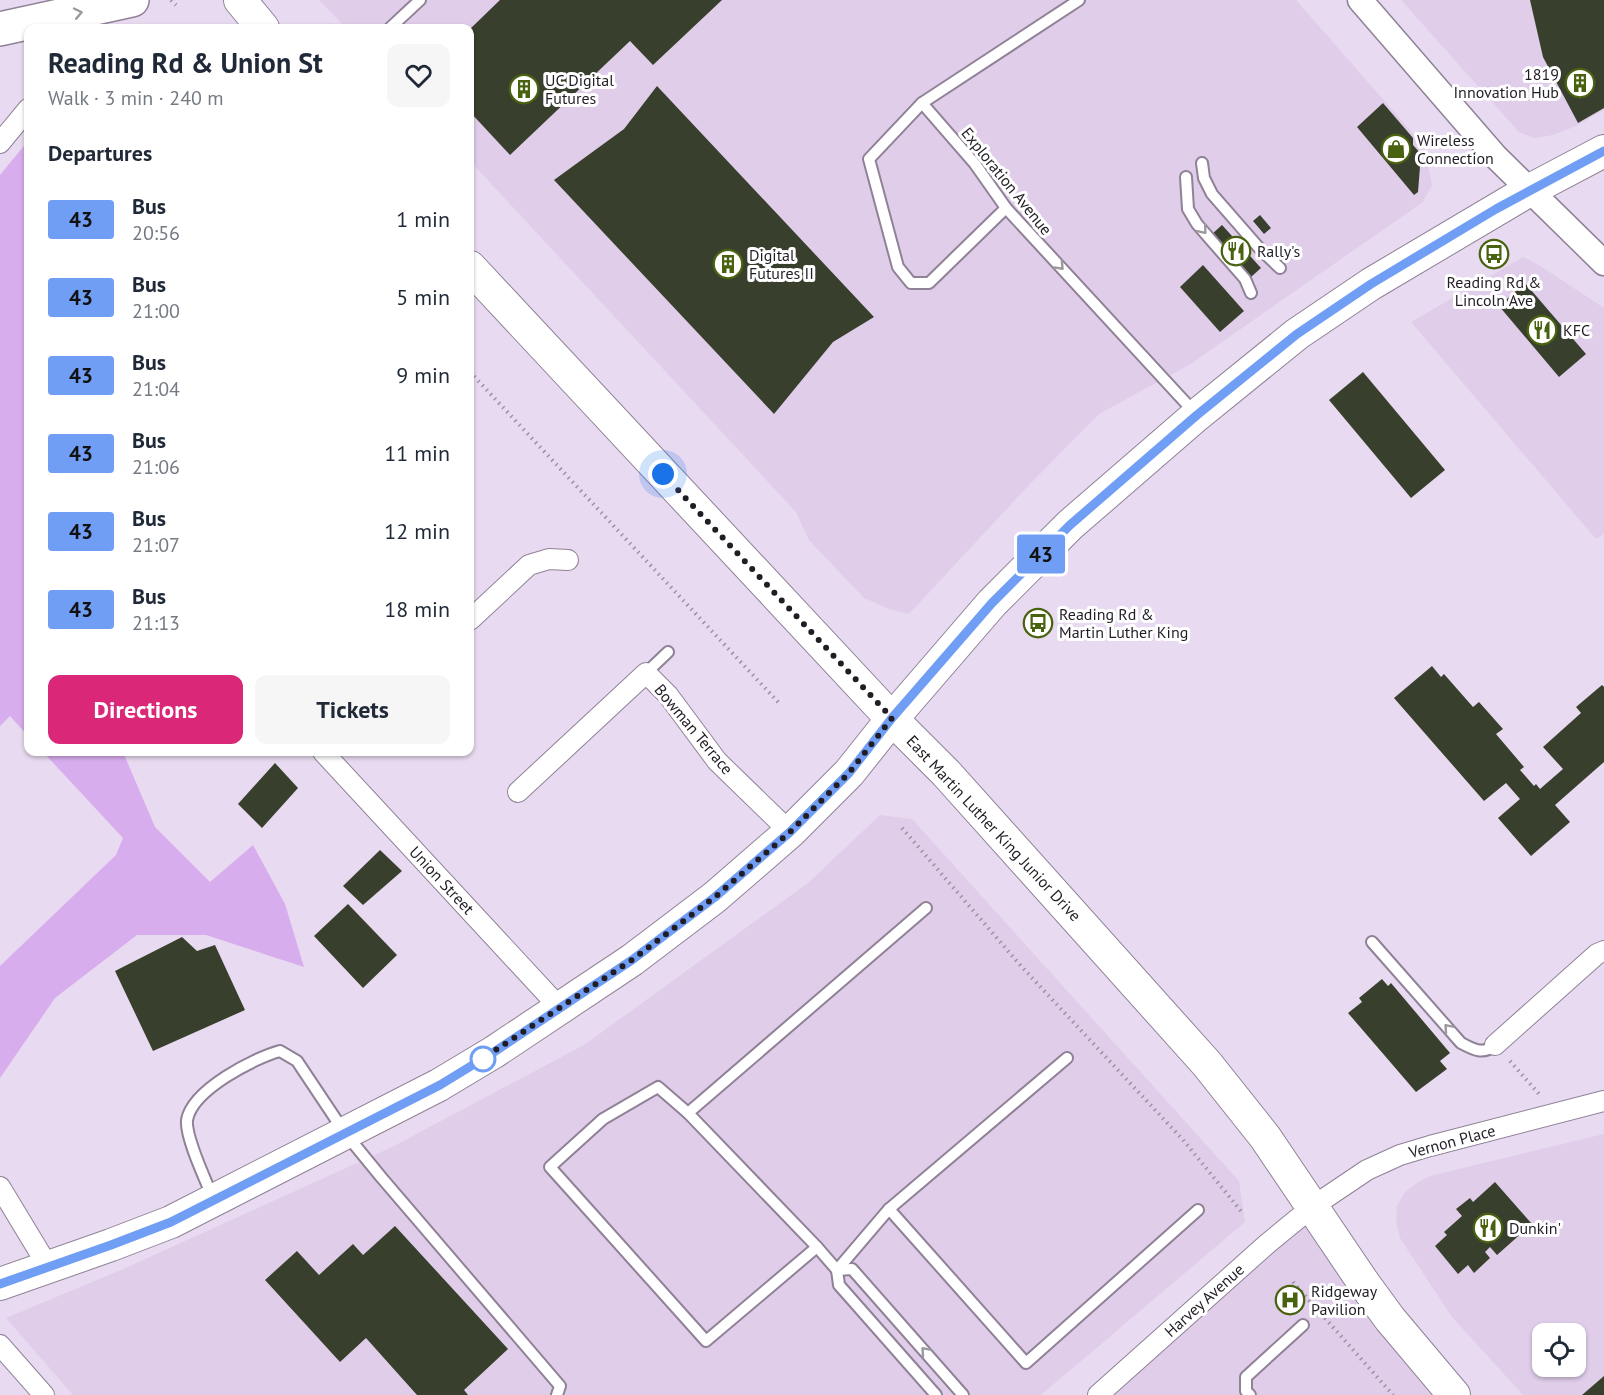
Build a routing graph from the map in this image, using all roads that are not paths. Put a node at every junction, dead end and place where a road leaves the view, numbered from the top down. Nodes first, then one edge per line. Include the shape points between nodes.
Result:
1 (132, 0) edge
2 (240, 0) edge
3 (420, 0) edge
4 (1079, 0) edge
5 (1360, 0) edge
6 (260, 24) edge
7 (394, 24) edge
8 (0, 29) edge
9 (922, 103) junction
10 (24, 114) edge
11 (0, 143) edge
12 (1604, 151) edge
13 (1202, 164) dead end
14 (1186, 177) dead end
15 (1528, 190) junction
16 (1006, 208) junction
17 (1604, 263) edge
18 (1280, 268) dead end
19 (474, 271) edge
20 (1251, 293) dead end
21 (1197, 415) junction
22 (568, 560) dead end
23 (474, 616) edge
24 (668, 652) dead end
25 (646, 673) junction
26 (892, 718) junction
27 (329, 756) edge
28 (518, 792) dead end
29 (790, 832) junction
30 (926, 908) dead end
31 (1372, 942) dead end
32 (1604, 951) edge
33 (560, 1008) junction
34 (1495, 1045) joint
35 (1067, 1058) dead end
36 (1604, 1101) edge
37 (688, 1113) junction
38 (345, 1132) junction
39 (0, 1187) edge
40 (214, 1200) junction
41 (1312, 1207) junction
42 (889, 1209) junction
43 (1198, 1210) dead end
44 (817, 1246) junction
45 (49, 1268) junction
46 (837, 1270) junction
47 (0, 1284) edge
48 (1303, 1325) dead end
49 (0, 1346) edge
50 (44, 1395) edge
51 (557, 1395) edge
52 (936, 1395) edge
53 (963, 1395) edge
54 (1098, 1395) edge
55 (1250, 1395) edge
56 (1454, 1395) edge

8 -> 1 highway
2 - 6 main road
3 - 7 lane
4 - 9 lane
5 - 15 street
9 - 16 lane, Exploration Avenue via 975,164
9 - 16 lane via 869,159 898,267 911,283 929,283
10 - 11 street
12 - 15 main road
13 - 18 lane via 1212,195
14 -> 20 lane via 1188,209 1245,279
15 - 17 street
15 - 21 main road via 1322,317
16 -> 21 lane, Exploration Avenue
19 - 26 main road, East Martin Luther King Junior Drive
21 - 26 main road via 1070,525 992,603
22 - 23 street via 549,559 529,565
24 - 25 lane
25 - 28 street, Bowman Terrace
25 - 29 street, Bowman Terrace via 668,695 717,761
26 - 29 main road via 849,773
26 - 41 main road, East Martin Luther King Junior Drive via 1208,1064
27 - 33 street, Union Street
29 - 33 main road via 668,934
30 - 37 lane
34 -> 31 lane via 1476,1052 1461,1043
32 - 34 street
33 - 38 main road via 440,1085
35 - 42 lane
36 - 41 street, Vernon Place via 1400,1155 1367,1170
37 - 44 lane
37 - 44 lane via 658,1087 603,1119 550,1167 706,1341
38 - 40 main road
38 - 40 lane via 297,1061 280,1051 265,1055 222,1078 193,1105 187,1121 191,1143
38 - 51 lane via 560,1386
39 - 45 street
40 - 45 main road via 171,1222
41 - 54 street, Harvey Avenue
41 - 56 main road, East Martin Luther King Junior Drive via 1390,1319
42 - 43 lane via 1026,1363
42 - 46 lane
44 - 46 lane
45 - 47 main road
46 - 52 lane via 839,1285
53 -> 46 lane via 852,1269
48 - 55 lane via 1246,1377 1246,1391
49 - 50 street

